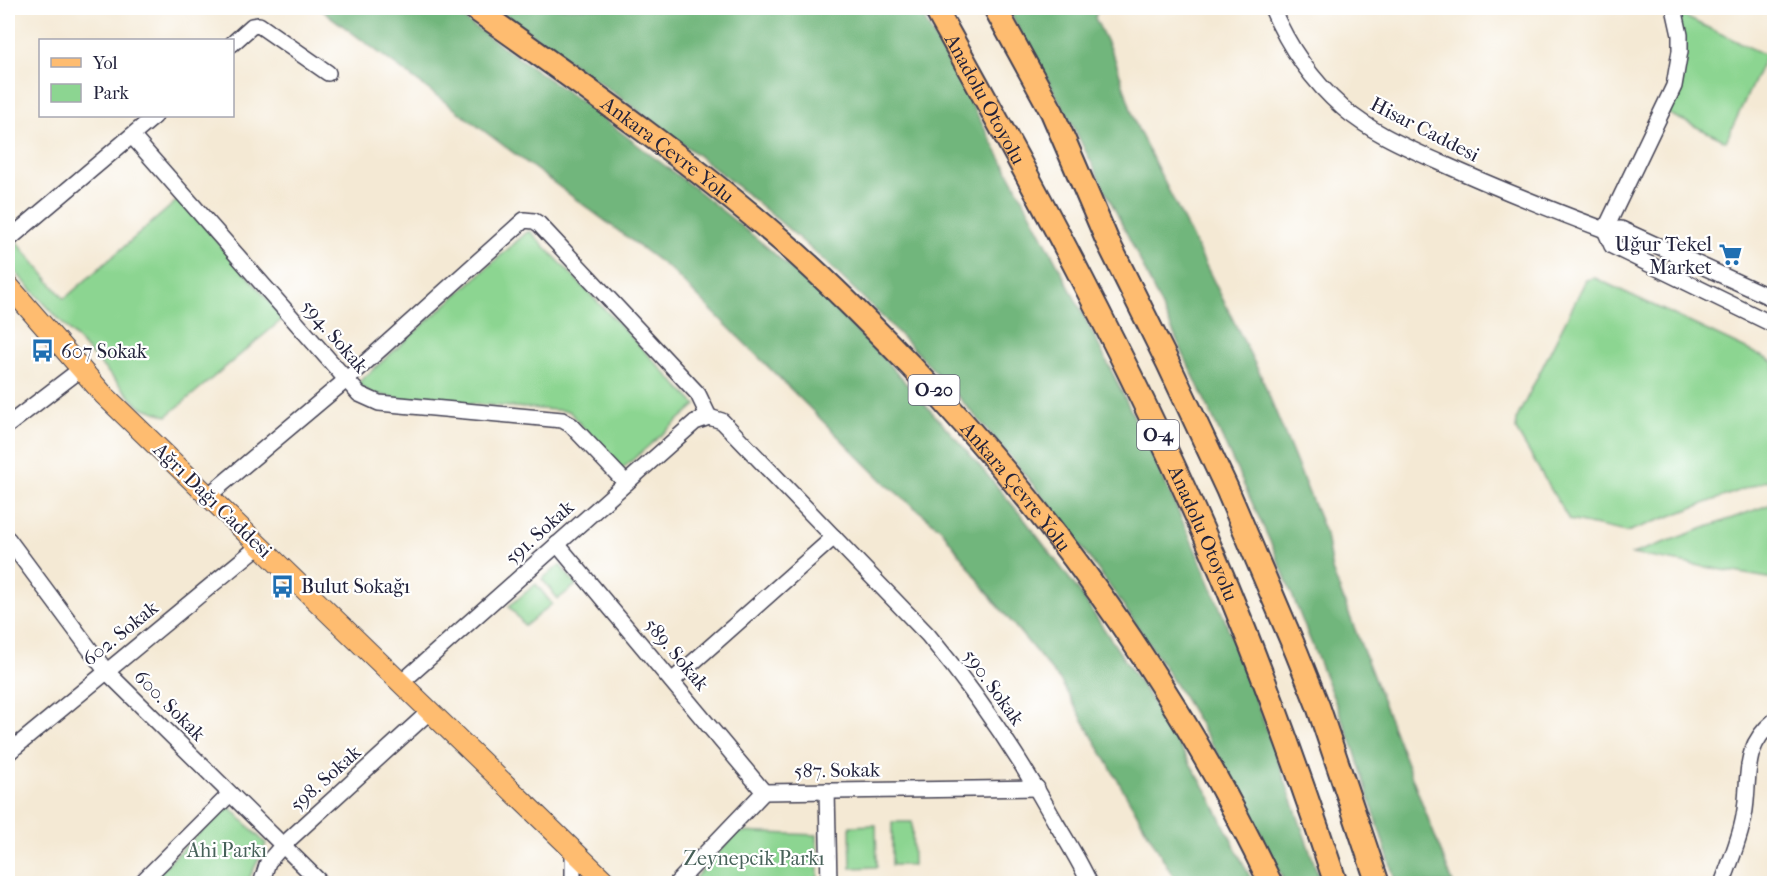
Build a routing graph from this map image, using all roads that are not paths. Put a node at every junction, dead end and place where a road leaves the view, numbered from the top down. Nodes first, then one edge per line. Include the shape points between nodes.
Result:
1 (474, 8) edge
2 (935, 8) edge
3 (978, 8) edge
4 (995, 8) edge
5 (1272, 8) edge
6 (1674, 8) edge
7 (234, 42) edge
8 (328, 74) dead end
9 (154, 117) edge
10 (132, 136) junction
11 (1605, 230) junction
12 (8, 240) edge
13 (1107, 240) junction
14 (1708, 267) junction
15 (8, 285) edge
16 (1698, 288) junction
17 (1774, 299) edge
18 (1774, 325) edge
19 (81, 369) junction
20 (346, 380) junction
21 (709, 417) junction
22 (8, 425) edge
23 (626, 483) junction
24 (208, 496) junction
25 (834, 537) junction
26 (8, 539) edge
27 (557, 544) junction
28 (259, 546) junction
29 (106, 671) junction
30 (672, 681) junction
31 (401, 683) junction
32 (430, 711) junction
33 (1774, 721) edge
34 (8, 753) edge
35 (1037, 788) junction
36 (827, 791) junction
37 (764, 792) junction
38 (230, 794) junction
39 (282, 846) junction
40 (573, 849) junction
41 (140, 884) edge
42 (261, 884) edge
43 (322, 884) edge
44 (573, 884) edge
45 (608, 884) edge
46 (676, 884) edge
47 (829, 884) edge
48 (1090, 884) edge
49 (1271, 884) edge
50 (1336, 884) edge
51 (1378, 884) edge
52 (1722, 884) edge

1 - 49 highway, Ankara Çevre Yolu / O-20 via 696,170 782,241 861,314 954,411 1029,500 1111,609 1201,750
2 - 50 highway, Anadolu Otoyolu / O-4 via 1103,320 1191,504 1279,719
3 - 13 highway, Anadolu Otoyolu
4 - 13 highway via 1052,112
5 - 11 street, Hisar Caddesi via 1305,67 1365,124 1508,193
6 - 11 street via 1680,35 1674,86
7 - 8 street via 256,24
9 - 10 street
10 - 12 street
10 - 20 street, 594. Sokak
11 - 14 street, Hisar Caddesi via 1621,229
11 - 16 street, Hisar Caddesi via 1612,246
13 - 51 highway via 1227,489 1296,651
14 - 16 street
14 - 17 street, Hisar Caddesi
15 - 19 main road, Ağrı Dağı Caddesi
16 - 18 street, Hisar Caddesi
19 - 22 street
19 - 24 main road, Ağrı Dağı Caddesi
20 - 21 street via 525,220 539,224 658,351 698,394
20 - 23 street, 594. Sokak via 359,394 379,403 562,420
20 - 24 street
21 - 23 street, 591. Sokak via 695,422
21 - 25 street, 590. Sokak via 722,422
23 - 27 street, 591. Sokak
24 - 28 main road, Ağrı Dağı Caddesi
25 - 30 street
25 - 35 street, 590. Sokak via 960,672
26 - 29 street, 600. Sokak
27 - 30 street, 589. Sokak
27 - 31 street, 591. Sokak
28 - 29 street, 602. Sokak
28 - 31 main road, Ağrı Dağı Caddesi
29 - 34 street, 602. Sokak
29 - 38 street, 600. Sokak
30 - 37 street, 589. Sokak
31 - 32 main road, Ağrı Dağı Caddesi
32 - 39 street, 598. Sokak
32 - 40 main road, Ağrı Dağı Caddesi
33 - 52 street via 1754,747 1747,771 1744,818
35 - 36 street, 587. Sokak
35 - 48 street, 590. Sokak
36 - 37 street, 587. Sokak
36 - 47 street
37 - 46 street
38 - 39 street, 600. Sokak
38 - 41 street
39 - 42 street, 598. Sokak via 268,862
39 - 43 street, 600. Sokak
40 - 44 street
40 - 45 main road, Ağrı Dağı Caddesi

